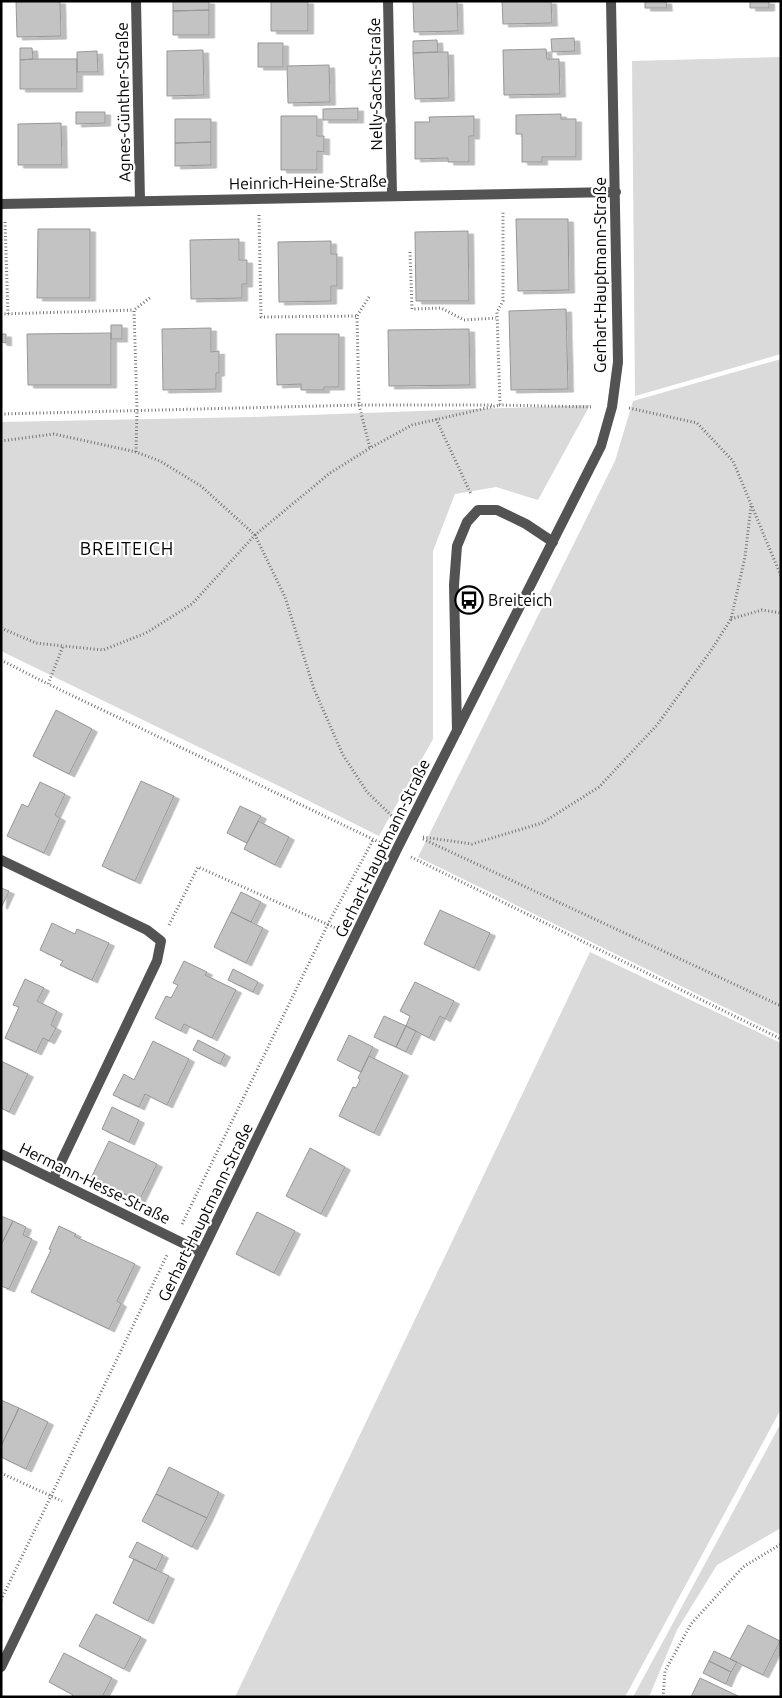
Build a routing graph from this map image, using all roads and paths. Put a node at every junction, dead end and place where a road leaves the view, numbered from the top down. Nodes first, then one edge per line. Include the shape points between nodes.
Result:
1 (136, 1) edge
2 (388, 1) edge
3 (611, 1) edge
4 (616, 192) junction
5 (502, 194) junction
6 (392, 196) junction
7 (259, 198) junction
8 (140, 201) junction
9 (3, 204) edge
10 (410, 252) dead end
11 (152, 297) dead end
12 (370, 297) dead end
13 (134, 310) junction
14 (1, 314) edge
15 (8, 314) junction
16 (357, 316) junction
17 (497, 318) junction
18 (359, 405) junction
19 (500, 405) junction
20 (612, 407) junction
21 (137, 410) junction
22 (1, 414) edge
23 (436, 419) junction
24 (1, 441) edge
25 (370, 448) junction
26 (136, 452) junction
27 (751, 505) junction
28 (478, 510) junction
29 (255, 535) junction
30 (553, 542) junction
31 (781, 576) edge
32 (781, 613) edge
33 (731, 620) junction
34 (1, 628) edge
35 (63, 646) junction
36 (1, 660) edge
37 (48, 684) junction
38 (457, 731) junction
39 (407, 831) junction
40 (373, 840) junction
41 (388, 845) dead end
42 (404, 853) dead end
43 (1, 860) edge
44 (328, 924) junction
45 (355, 937) junction
46 (161, 941) junction
47 (781, 1006) edge
48 (781, 1039) edge
49 (1, 1154) edge
50 (53, 1179) junction
51 (175, 1239) junction
52 (201, 1252) junction
53 (1, 1473) edge
54 (52, 1496) junction
55 (78, 1508) junction
56 (781, 1544) edge
57 (1, 1600) edge
58 (1, 1667) edge
59 (663, 1697) edge

1 - 8 street, Agnes-Günther-Straße
2 - 6 street, Nelly-Sachs-Straße
3 - 4 street, Gerhart-Hauptmann-Straße
4 - 5 street, Heinrich-Heine-Straße
4 - 20 street, Gerhart-Hauptmann-Straße via 618,362
5 - 6 street, Heinrich-Heine-Straße
5 - 17 path via 503,302 496,312
6 - 7 street, Heinrich-Heine-Straße
7 - 8 street, Heinrich-Heine-Straße
7 - 16 path via 261,317
8 - 9 street, Heinrich-Heine-Straße
9 - 15 path
10 - 17 path via 412,309 441,308 464,320
11 - 13 path
12 - 16 path
13 - 15 path
13 - 21 path
14 - 15 path
16 - 18 path
17 - 19 path
18 - 19 path
18 - 21 path
18 - 25 path
19 - 20 path
19 - 23 path
20 - 27 path via 636,408 696,423 733,460
20 - 30 street, Gerhart-Hauptmann-Straße via 601,446
21 - 22 path
21 - 26 path
23 - 25 path via 412,425
23 - 28 path
24 - 26 path via 54,434
25 - 29 path via 330,474
26 - 29 path via 160,461 201,486
27 - 31 path
27 - 33 path via 745,557
28 - 30 street via 497,510
28 - 38 street via 467,522 457,546 454,585
29 - 35 path via 192,604 146,633 103,650
29 - 39 path via 285,597 314,689 343,755 367,792
30 - 38 street, Gerhart-Hauptmann-Straße
32 - 33 path via 762,610
33 - 47 path via 657,725 599,787 542,823 472,844 419,837
34 - 35 path via 36,642
35 - 37 path
36 - 37 path
37 - 40 path
38 - 39 street, Gerhart-Hauptmann-Straße
39 - 45 street, Gerhart-Hauptmann-Straße
40 - 41 path
40 - 44 path
42 - 48 path
43 - 46 street via 147,930
44 - 45 path
44 - 46 path via 198,867
44 - 51 path
45 - 52 street, Gerhart-Hauptmann-Straße
46 - 50 street via 157,961
49 - 50 street, Hermann-Hesse-Straße
50 - 51 street, Hermann-Hesse-Straße
51 - 52 street, Hermann-Hesse-Straße
51 - 54 path
52 - 55 street, Gerhart-Hauptmann-Straße
53 - 54 path
54 - 55 path
54 - 57 path
55 - 58 street, Gerhart-Hauptmann-Straße
56 - 59 path via 743,1567 691,1624 665,1671

